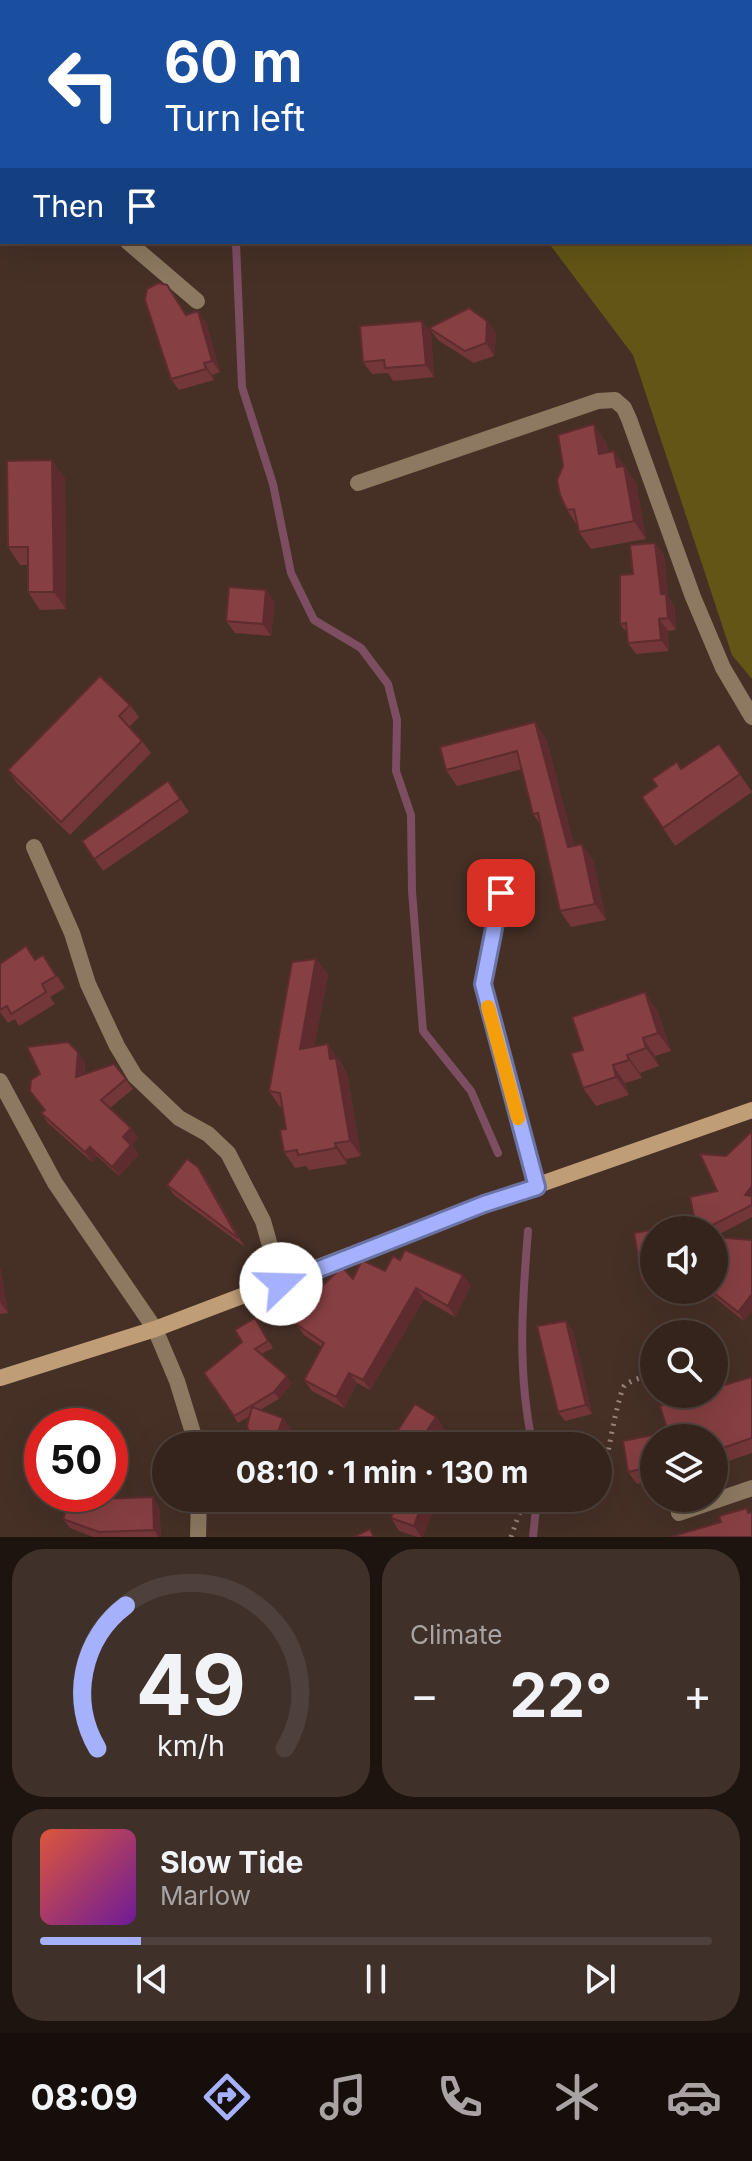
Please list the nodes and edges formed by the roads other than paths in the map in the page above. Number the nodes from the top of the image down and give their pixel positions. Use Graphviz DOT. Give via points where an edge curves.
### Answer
graph roads {
  1 [pos="130,244"];
  2 [pos="197,301"];
  3 [pos="358,483"];
  4 [pos="752,717"];
  5 [pos="34,847"];
  6 [pos="501,893"];
  7 [pos="0,1081"];
  8 [pos="752,1110"];
  9 [pos="537,1187"];
  10 [pos="281,1284"];
  11 [pos="155,1329"];
  12 [pos="0,1378"];
  13 [pos="193,1432"];
  14 [pos="752,1488"];
  15 [pos="199,1512"];
  16 [pos="679,1513"];
  17 [pos="198,1537"];
  1 -- 2 [label="street"];
  3 -- 4 [label="street" via="598,401 615,400 629,419 723,668"];
  5 -- 10 [label="street" via="117,1046 135,1076 179,1118 228,1153 263,1221"];
  6 -- 9 [label="street" via="483,984"];
  7 -- 11 [label="street" via="75,1215"];
  8 -- 9 [label="main road"];
  9 -- 10 [label="main road"];
  10 -- 11 [label="main road"];
  11 -- 12 [label="main road"];
  11 -- 13 [label="street"];
  14 -- 16 [label="street"];
  15 -- 17 [label="street"];
}
